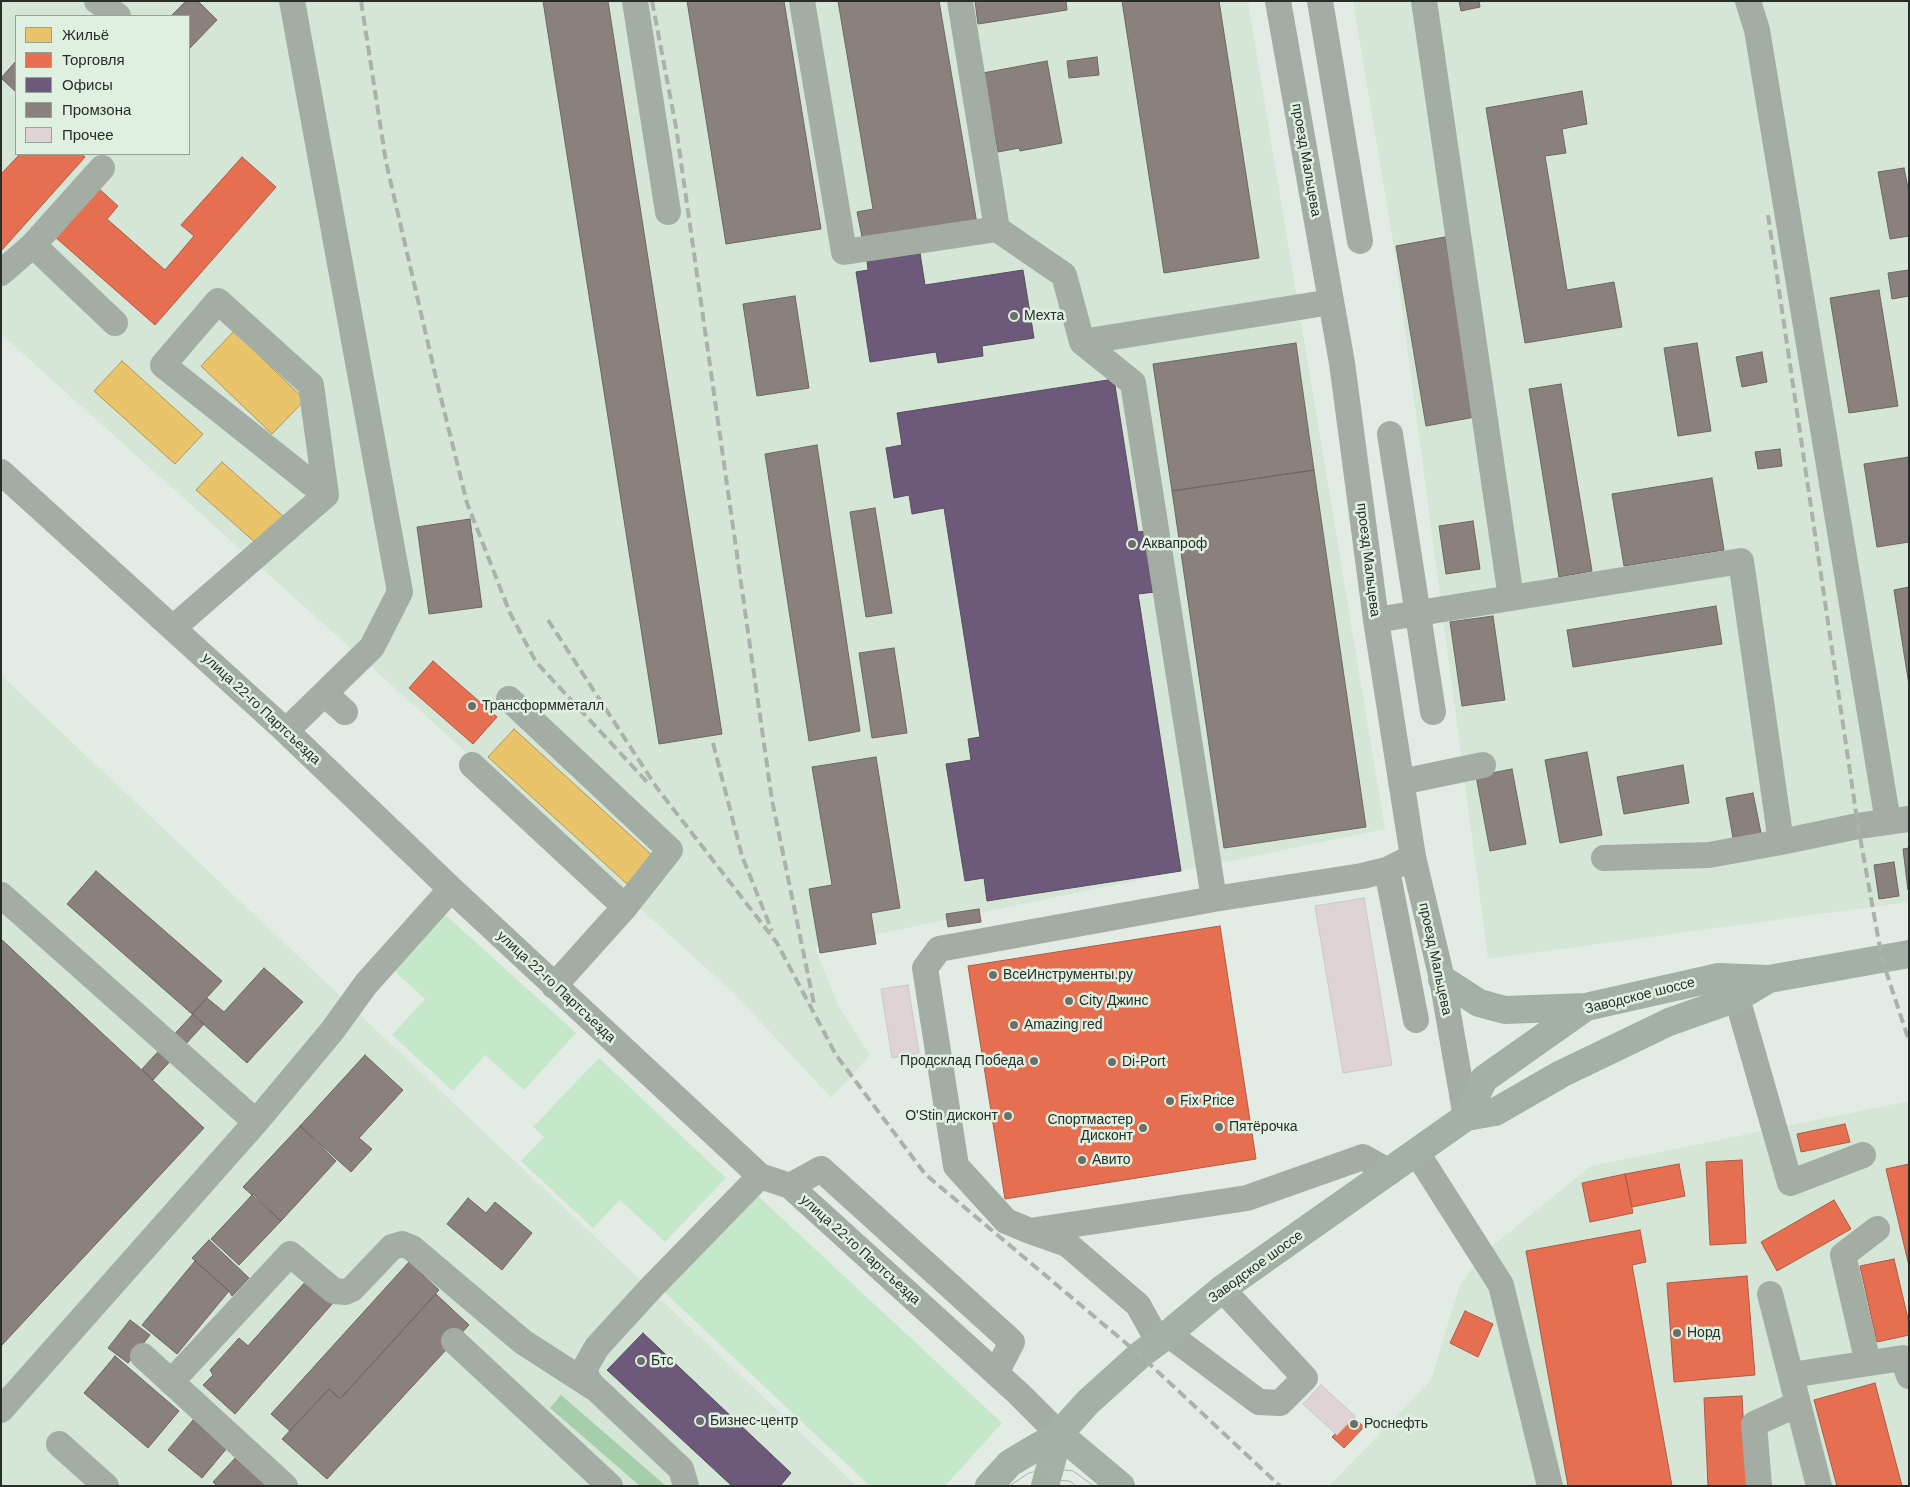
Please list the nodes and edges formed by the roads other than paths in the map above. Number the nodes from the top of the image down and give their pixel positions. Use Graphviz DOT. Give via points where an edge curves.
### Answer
graph roads {
  1 [pos="97,1"];
  2 [pos="292,1"];
  3 [pos="635,1"];
  4 [pos="802,1"];
  5 [pos="960,1"];
  6 [pos="1278,1"];
  7 [pos="1320,1"];
  8 [pos="1424,1"];
  9 [pos="1748,1"];
  10 [pos="117,15"];
  11 [pos="102,168"];
  12 [pos="668,212"];
  13 [pos="997,229"];
  14 [pos="1360,241"];
  15 [pos="33,245"];
  16 [pos="1,272"];
  17 [pos="1331,302"];
  18 [pos="116,323"];
  19 [pos="1082,342"];
  20 [pos="1390,434"];
  21 [pos="1,472"];
  22 [pos="326,495"];
  23 [pos="1511,598"];
  24 [pos="1416,613"];
  25 [pos="1376,620"];
  26 [pos="173,628"];
  27 [pos="325,694"];
  28 [pos="509,699"];
  29 [pos="345,712"];
  30 [pos="1433,712"];
  31 [pos="286,731"];
  32 [pos="1483,765"];
  33 [pos="472,766"];
  34 [pos="1401,782"];
  35 [pos="1899,820"];
  36 [pos="1781,842"];
  37 [pos="1413,857"];
  38 [pos="1604,858"];
  39 [pos="1387,870"];
  40 [pos="451,889"];
  41 [pos="1,895"];
  42 [pos="1214,899"];
  43 [pos="625,907"];
  44 [pos="1909,954"];
  45 [pos="1769,979"];
  46 [pos="1442,980"];
  47 [pos="554,986"];
  48 [pos="1737,998"];
  49 [pos="1586,1007"];
  50 [pos="1416,1020"];
  51 [pos="1466,1117"];
  52 [pos="256,1122"];
  53 [pos="1417,1153"];
  54 [pos="1863,1155"];
  55 [pos="1390,1172"];
  56 [pos="760,1176"];
  57 [pos="1878,1229"];
  58 [pos="1030,1231"];
  59 [pos="1222,1289"];
  60 [pos="1770,1294"];
  61 [pos="1163,1338"];
  62 [pos="454,1341"];
  63 [pos="143,1356"];
  64 [pos="1868,1363"];
  65 [pos="1791,1375"];
  66 [pos="1909,1376"];
  67 [pos="171,1382"];
  68 [pos="596,1389"];
  69 [pos="1798,1404"];
  70 [pos="1,1410"];
  71 [pos="1059,1434"];
  72 [pos="59,1444"];
  73 [pos="106,1486"];
  74 [pos="285,1486"];
  75 [pos="610,1486"];
  76 [pos="686,1486"];
  77 [pos="988,1486"];
  78 [pos="1045,1486"];
  79 [pos="1121,1486"];
  80 [pos="1550,1486"];
  81 [pos="1759,1486"];
  82 [pos="1819,1486"];
  1 -- 10 [label="street"];
  2 -- 27 [label="street" via="400,592 372,647"];
  3 -- 12 [label="street"];
  4 -- 13 [label="street" via="844,252"];
  5 -- 13 [label="street"];
  6 -- 17 [label="street, проезд Мальцева"];
  7 -- 14 [label="street"];
  8 -- 23 [label="street"];
  9 -- 35 [label="street" via="1757,30"];
  11 -- 15 [label="street"];
  13 -- 19 [label="street" via="1064,275"];
  15 -- 16 [label="street"];
  15 -- 18 [label="street"];
  17 -- 19 [label="street"];
  17 -- 25 [label="street, проезд Мальцева"];
  19 -- 42 [label="street" via="1133,383"];
  20 -- 24 [label="street"];
  21 -- 26 [label="street, улица 22-го Партсъезда"];
  22 -- 22 [label="street" via="163,365 218,301 311,385"];
  22 -- 26 [label="street"];
  23 -- 24 [label="street"];
  23 -- 36 [label="street" via="1741,561"];
  24 -- 25 [label="street"];
  24 -- 30 [label="street"];
  25 -- 34 [label="street, проезд Мальцева"];
  26 -- 31 [label="street, улица 22-го Партсъезда"];
  27 -- 29 [label="street"];
  27 -- 31 [label="street"];
  28 -- 43 [label="street" via="670,850"];
  31 -- 40 [label="street, улица 22-го Партсъезда"];
  32 -- 34 [label="street"];
  33 -- 43 [label="street"];
  34 -- 37 [label="street, проезд Мальцева"];
  35 -- 36 [label="street"];
  36 -- 38 [label="street" via="1709,854"];
  37 -- 39 [label="street"];
  37 -- 46 [label="street, проезд Мальцева"];
  39 -- 42 [label="street"];
  39 -- 50 [label="street"];
  40 -- 47 [label="street, улица 22-го Партсъезда"];
  40 -- 52 [label="street" via="366,984 332,1031"];
  41 -- 52 [label="street"];
  42 -- 58 [label="street" via="939,949 925,968 956,1166 1006,1221"];
  43 -- 47 [label="street"];
  44 -- 45 [label="main road, Заводское шоссе"];
  45 -- 48 [label="main road, Заводское шоссе"];
  45 -- 49 [label="main road, Заводское шоссе" via="1719,977"];
  46 -- 49 [label="main road" via="1479,1004 1505,1010"];
  46 -- 51 [label="street, проезд Мальцева"];
  47 -- 56 [label="street, улица 22-го Партсъезда"];
  48 -- 51 [label="main road, Заводское шоссе" via="1669,1022 1561,1074 1495,1112"];
  48 -- 54 [label="street" via="1790,1183"];
  49 -- 51 [label="main road, Заводское шоссе" via="1484,1079"];
  51 -- 53 [label="main road, Заводское шоссе"];
  52 -- 70 [label="street"];
  53 -- 55 [label="main road, Заводское шоссе"];
  53 -- 80 [label="street" via="1501,1285"];
  55 -- 58 [label="street" via="1363,1158 1247,1198"];
  55 -- 59 [label="main road, Заводское шоссе"];
  56 -- 68 [label="street" via="597,1347 586,1368 587,1378"];
  56 -- 71 [label="street, улица 22-го Партсъезда" via="790,1186"];
  57 -- 64 [label="street" via="1843,1255"];
  58 -- 61 [label="street" via="1067,1244 1138,1305"];
  59 -- 61 [label="main road, Заводское шоссе"];
  59 -- 61 [label="street" via="1305,1378 1280,1403 1260,1402"];
  60 -- 65 [label="street"];
  61 -- 71 [label="main road, Заводское шоссе" via="1088,1402"];
  62 -- 75 [label="street"];
  63 -- 67 [label="street"];
  64 -- 65 [label="street"];
  64 -- 66 [label="street" via="1903,1358"];
  65 -- 69 [label="street"];
  67 -- 68 [label="street" via="290,1254 334,1291 345,1292 352,1289 392,1247 402,1244 412,1248 523,1342"];
  67 -- 74 [label="street"];
  68 -- 76 [label="street" via="681,1469"];
  69 -- 81 [label="street" via="1754,1424"];
  69 -- 82 [label="street"];
  71 -- 77 [label="main road, Заводское шоссе" via="1010,1463"];
  71 -- 78 [label="main road, Заводское шоссе"];
  71 -- 79 [label="main road, улица 22-го Партсъезда"];
  72 -- 73 [label="street"];
}
